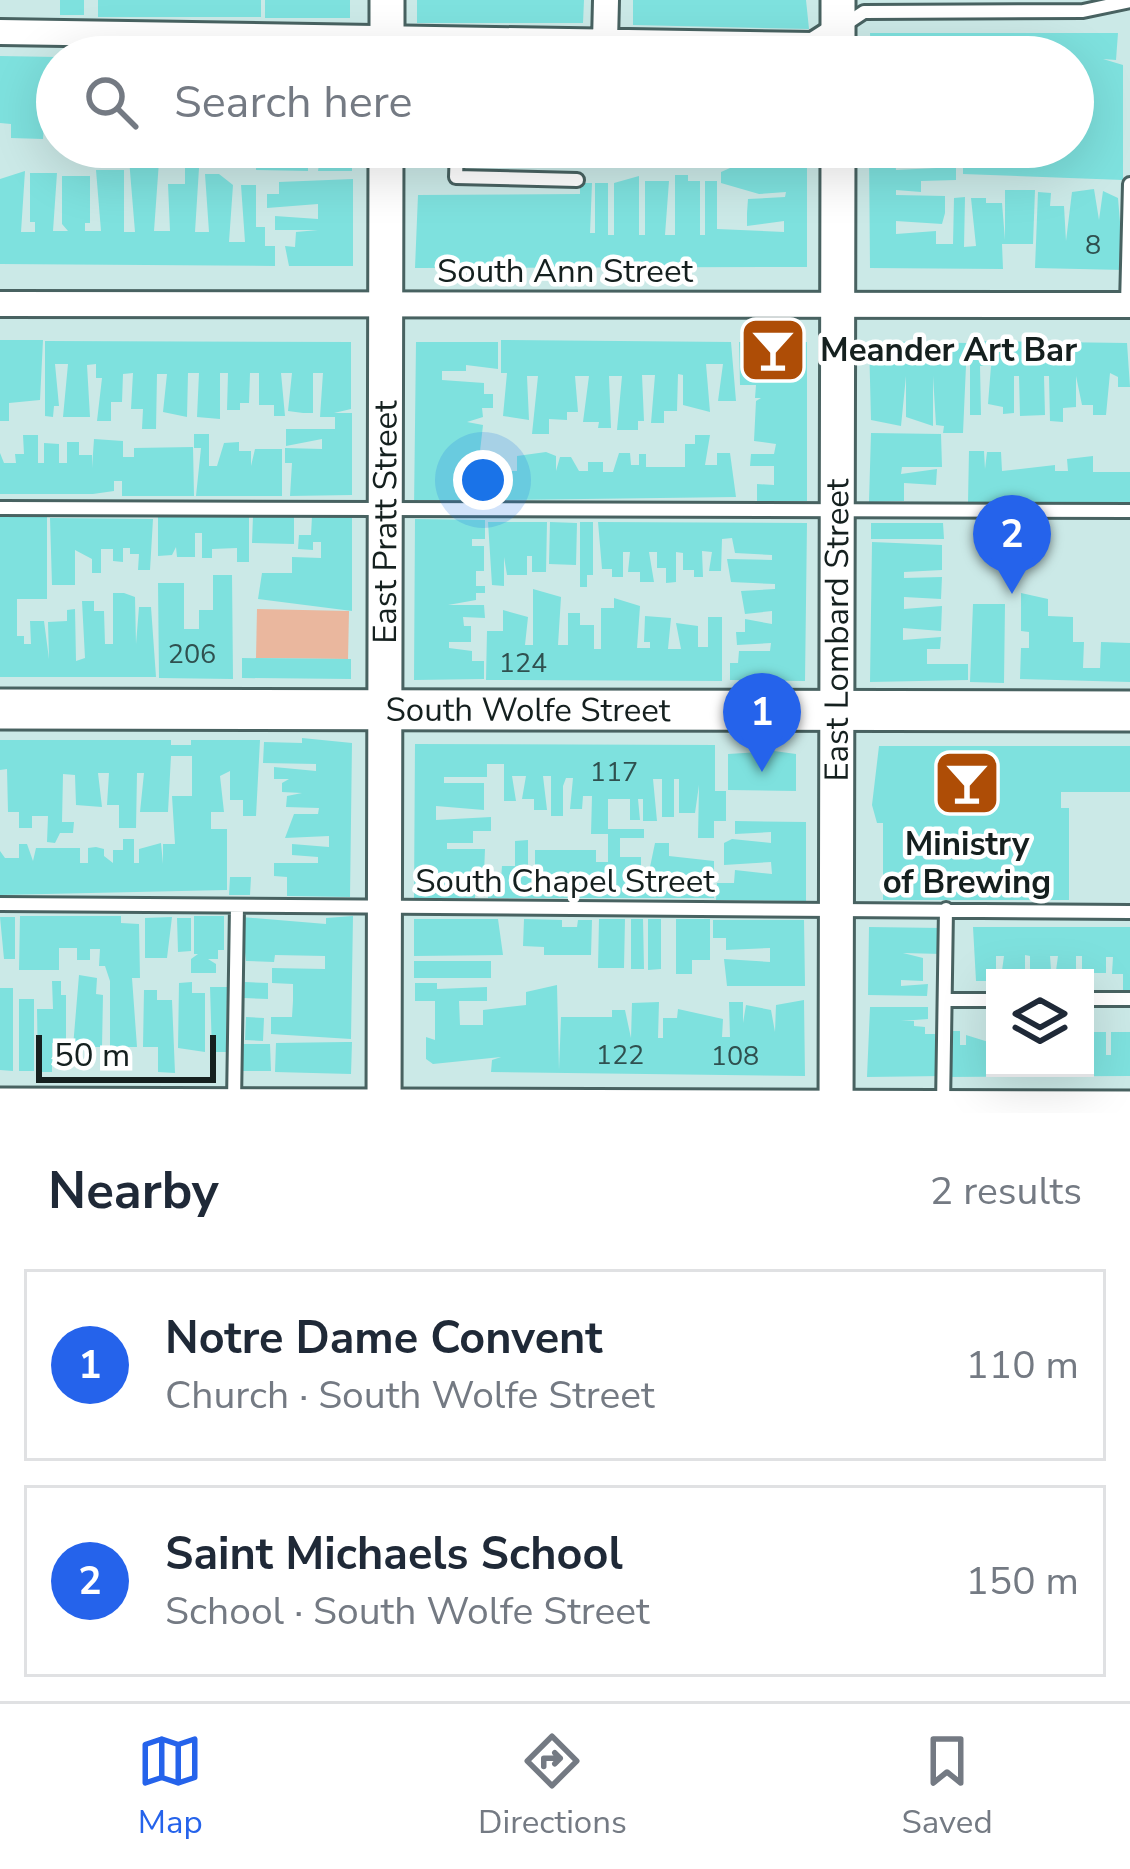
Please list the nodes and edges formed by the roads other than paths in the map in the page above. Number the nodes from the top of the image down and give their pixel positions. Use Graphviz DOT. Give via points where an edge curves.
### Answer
graph roads {
  1 [pos="387,0"];
  2 [pos="605,0"];
  3 [pos="1127,1"];
  4 [pos="1130,14"];
  5 [pos="838,29"];
  6 [pos="0,32"];
  7 [pos="97,36"];
  8 [pos="387,36"];
  9 [pos="605,36"];
  10 [pos="389,168"];
  11 [pos="456,168"];
  12 [pos="838,168"];
  13 [pos="577,180"];
  14 [pos="1130,184"];
  15 [pos="838,302"];
  16 [pos="0,304"];
  17 [pos="386,305"];
  18 [pos="1129,305"];
  19 [pos="0,508"];
  20 [pos="387,510"];
  21 [pos="837,510"];
  22 [pos="1130,511"];
  23 [pos="0,709"];
  24 [pos="386,710"];
  25 [pos="1130,711"];
  26 [pos="837,713"];
  27 [pos="0,904"];
  28 [pos="237,906"];
  29 [pos="385,907"];
  30 [pos="836,909"];
  31 [pos="946,909"];
  32 [pos="1130,912"];
  33 [pos="1094,999"];
  34 [pos="1130,999"];
  35 [pos="946,1000"];
  36 [pos="986,1000"];
  37 [pos="0,1108"];
  38 [pos="234,1111"];
  39 [pos="384,1111"];
  40 [pos="1130,1111"];
  41 [pos="691,1112"];
  42 [pos="836,1112"];
  43 [pos="954,1112"];
  1 -- 8 [label="main road"];
  2 -- 9 [label="street"];
  3 -- 4 [label="lane"];
  3 -- 5 [label="lane" via="1082,11 864,12"];
  6 -- 7 [label="street"];
  10 -- 17 [label="main road, East Pratt Street"];
  11 -- 13 [label="lane" via="456,177"];
  12 -- 15 [label="main road, East Lombard Street"];
  14 -- 18 [label="lane"];
  15 -- 17 [label="street, South Ann Street"];
  15 -- 18 [label="street, South Ann Street"];
  15 -- 21 [label="main road, East Lombard Street"];
  16 -- 17 [label="street, South Ann Street"];
  17 -- 20 [label="main road, East Pratt Street"];
  19 -- 20 [label="lane"];
  20 -- 21 [label="lane"];
  20 -- 24 [label="main road, East Pratt Street"];
  21 -- 22 [label="lane"];
  21 -- 26 [label="main road, East Lombard Street"];
  23 -- 24 [label="main road, South Wolfe Street"];
  24 -- 26 [label="main road, South Wolfe Street"];
  24 -- 29 [label="main road, East Pratt Street"];
  25 -- 26 [label="main road, South Wolfe Street"];
  26 -- 30 [label="main road, East Lombard Street"];
  27 -- 28 [label="lane, South Chapel Street"];
  28 -- 29 [label="lane, South Chapel Street"];
  28 -- 38 [label="lane"];
  29 -- 30 [label="lane, South Chapel Street"];
  29 -- 39 [label="main road, East Pratt Street"];
  30 -- 31 [label="lane, South Chapel Street"];
  30 -- 42 [label="main road, East Lombard Street"];
  31 -- 32 [label="lane, South Chapel Street"];
  31 -- 35 [label="lane"];
  33 -- 34 [label="lane"];
  35 -- 36 [label="lane"];
  35 -- 43 [label="lane"];
  37 -- 38 [label="main road"];
  38 -- 39 [label="main road"];
  39 -- 41 [label="main road"];
  40 -- 43 [label="main road"];
  41 -- 42 [label="main road"];
  42 -- 43 [label="main road"];
}
